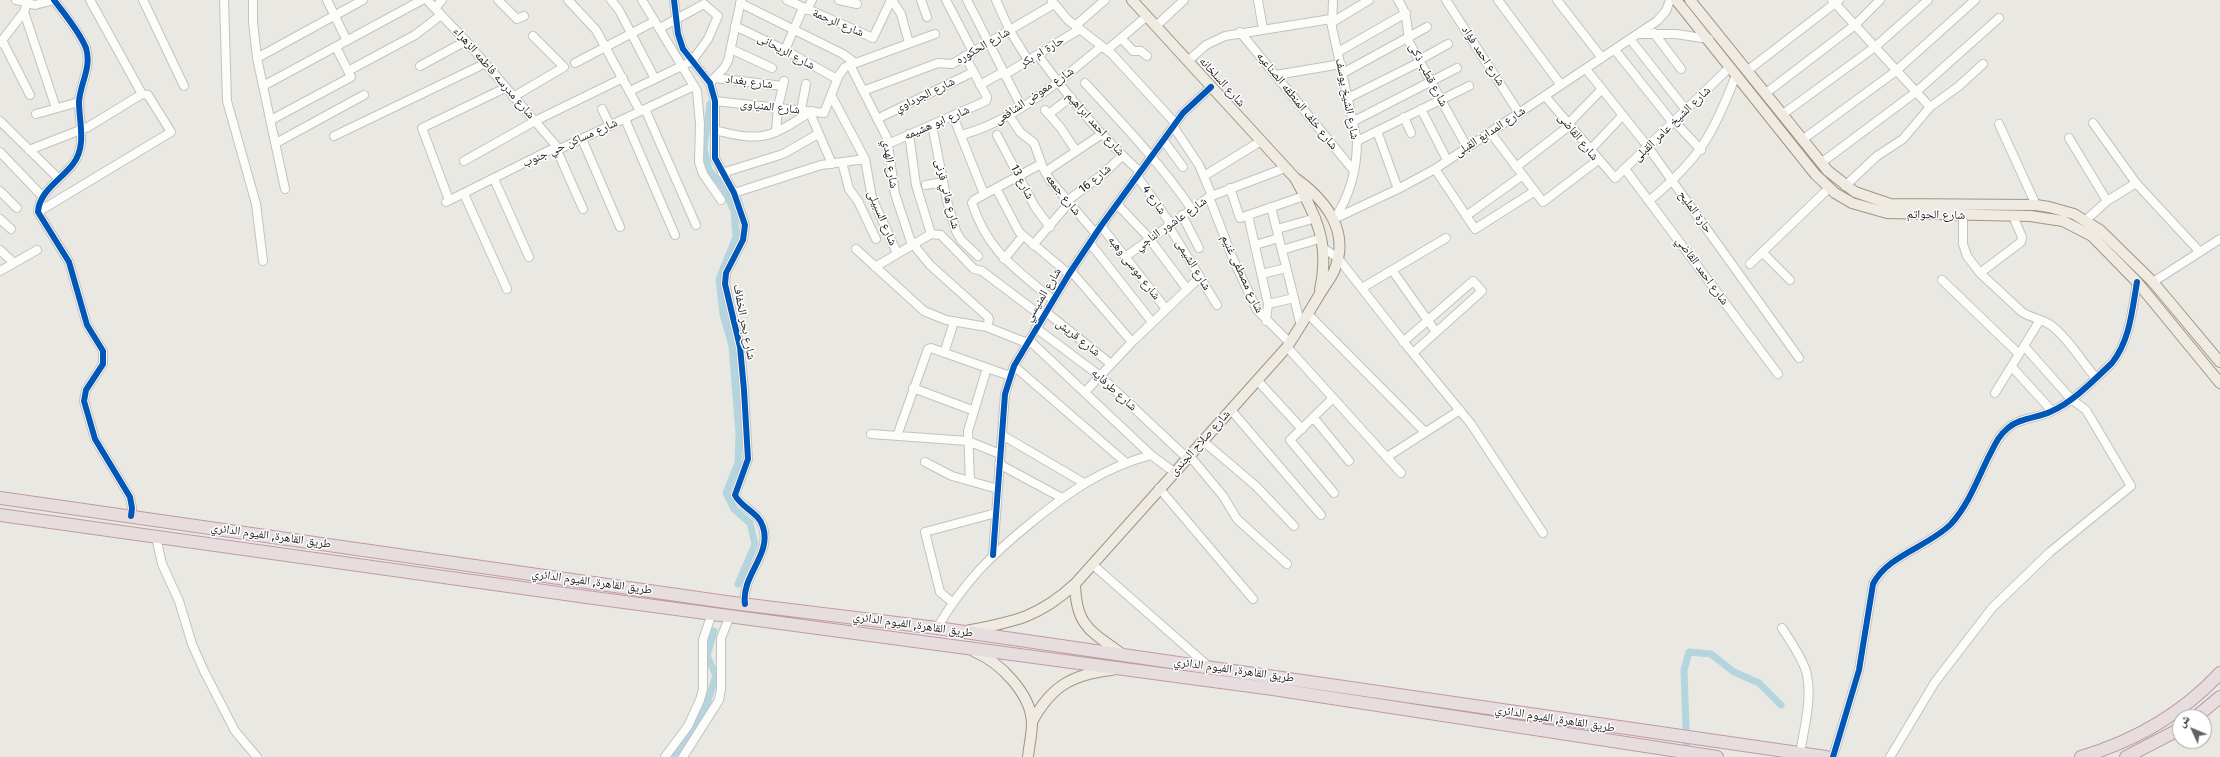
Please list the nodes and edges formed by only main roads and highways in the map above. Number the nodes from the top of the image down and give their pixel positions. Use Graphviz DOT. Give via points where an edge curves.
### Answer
graph roads {
  1 [pos="1132,0"];
  2 [pos="1676,0"];
  3 [pos="1690,0"];
  4 [pos="1780,111"];
  5 [pos="1768,115"];
  6 [pos="1295,178"];
  7 [pos="1309,194"];
  8 [pos="1318,297"];
  9 [pos="2207,347"];
  10 [pos="2197,356"];
  11 [pos="2220,362"];
  12 [pos="2220,383"];
  13 [pos="0,498"];
  14 [pos="53,506"];
  15 [pos="0,515"];
  16 [pos="50,522"];
  17 [pos="1075,584"];
  18 [pos="739,603"];
  19 [pos="765,606"];
  20 [pos="730,616"];
  21 [pos="762,620"];
  22 [pos="962,631"];
  23 [pos="963,647"];
  24 [pos="1122,654"];
  25 [pos="1126,669"];
  26 [pos="2220,673"];
  27 [pos="1276,676"];
  28 [pos="1316,682"];
  29 [pos="1273,689"];
  30 [pos="1314,695"];
  31 [pos="2220,696"];
  32 [pos="2205,709"];
  33 [pos="1032,722"];
  34 [pos="2172,733"];
  35 [pos="1028,757"];
  36 [pos="1718,757"];
  37 [pos="1826,757"];
  38 [pos="2080,757"];
  39 [pos="2126,757"];
  1 -- 6 [label="main road, شارع السلخانه"];
  2 -- 5 [label="main road, شارع الحواتم"];
  3 -- 4 [label="main road, شارع الحواتم"];
  4 -- 5 [label="main road"];
  4 -- 9 [label="main road, شارع الحواتم" via="1821,163 1845,186 1866,198 1890,204 2036,205 2062,210 2086,220 2100,230 2153,282"];
  5 -- 10 [label="main road, شارع الحواتم" via="1815,174 1829,188 1852,203 1886,214 2052,218 2083,230 2092,236 2136,282"];
  6 -- 7 [label="main road, شارع صلاح الجندى"];
  7 -- 8 [label="main road, شارع صلاح الجندى" via="1322,243 1323,270"];
  7 -- 8 [label="main road, شارع صلاح الجندى" via="1334,219 1339,235 1338,258 1334,271"];
  8 -- 17 [label="main road, شارع صلاح الجندى" via="1288,345"];
  9 -- 10 [label="main road"];
  9 -- 11 [label="main road, شارع الحواتم"];
  10 -- 12 [label="main road, شارع الحواتم"];
  13 -- 14 [label="highway, طريق القاهرة, الفيوم الدائري"];
  14 -- 16 [label="highway"];
  14 -- 18 [label="highway, طريق القاهرة, الفيوم الدائري"];
  15 -- 16 [label="highway, طريق القاهرة, الفيوم الدائري"];
  16 -- 20 [label="highway, طريق القاهرة, الفيوم الدائري"];
  17 -- 22 [label="main road, شارع صلاح الجندى" via="1059,599 1029,616 1013,622"];
  17 -- 24 [label="main road" via="1077,610 1081,619 1095,634"];
  18 -- 19 [label="highway, طريق القاهرة, الفيوم الدائري"];
  18 -- 20 [label="highway"];
  19 -- 21 [label="highway" via="761,613"];
  19 -- 22 [label="highway, طريق القاهرة, الفيوم الدائري"];
  20 -- 21 [label="highway, طريق القاهرة, الفيوم الدائري"];
  21 -- 23 [label="highway, طريق القاهرة, الفيوم الدائري"];
  22 -- 24 [label="highway, طريق القاهرة, الفيوم الدائري"];
  23 -- 25 [label="highway, طريق القاهرة, الفيوم الدائري"];
  23 -- 33 [label="main road" via="986,656 1008,676 1026,702"];
  24 -- 27 [label="highway, طريق القاهرة, الفيوم الدائري"];
  25 -- 29 [label="highway, طريق القاهرة, الفيوم الدائري"];
  25 -- 33 [label="main road" via="1095,672 1063,684 1044,701"];
  26 -- 38 [label="highway" via="2190,702 2158,724"];
  27 -- 28 [label="highway, طريق القاهرة, الفيوم الدائري"];
  27 -- 29 [label="highway"];
  28 -- 30 [label="highway" via="1313,688"];
  28 -- 37 [label="highway, طريق القاهرة, الفيوم الدائري"];
  29 -- 30 [label="highway, طريق القاهرة, الفيوم الدائري"];
  30 -- 36 [label="highway, طريق القاهرة, الفيوم الدائري"];
  31 -- 32 [label="highway"];
  33 -- 35 [label="main road"];
  34 -- 39 [label="highway"];
}
